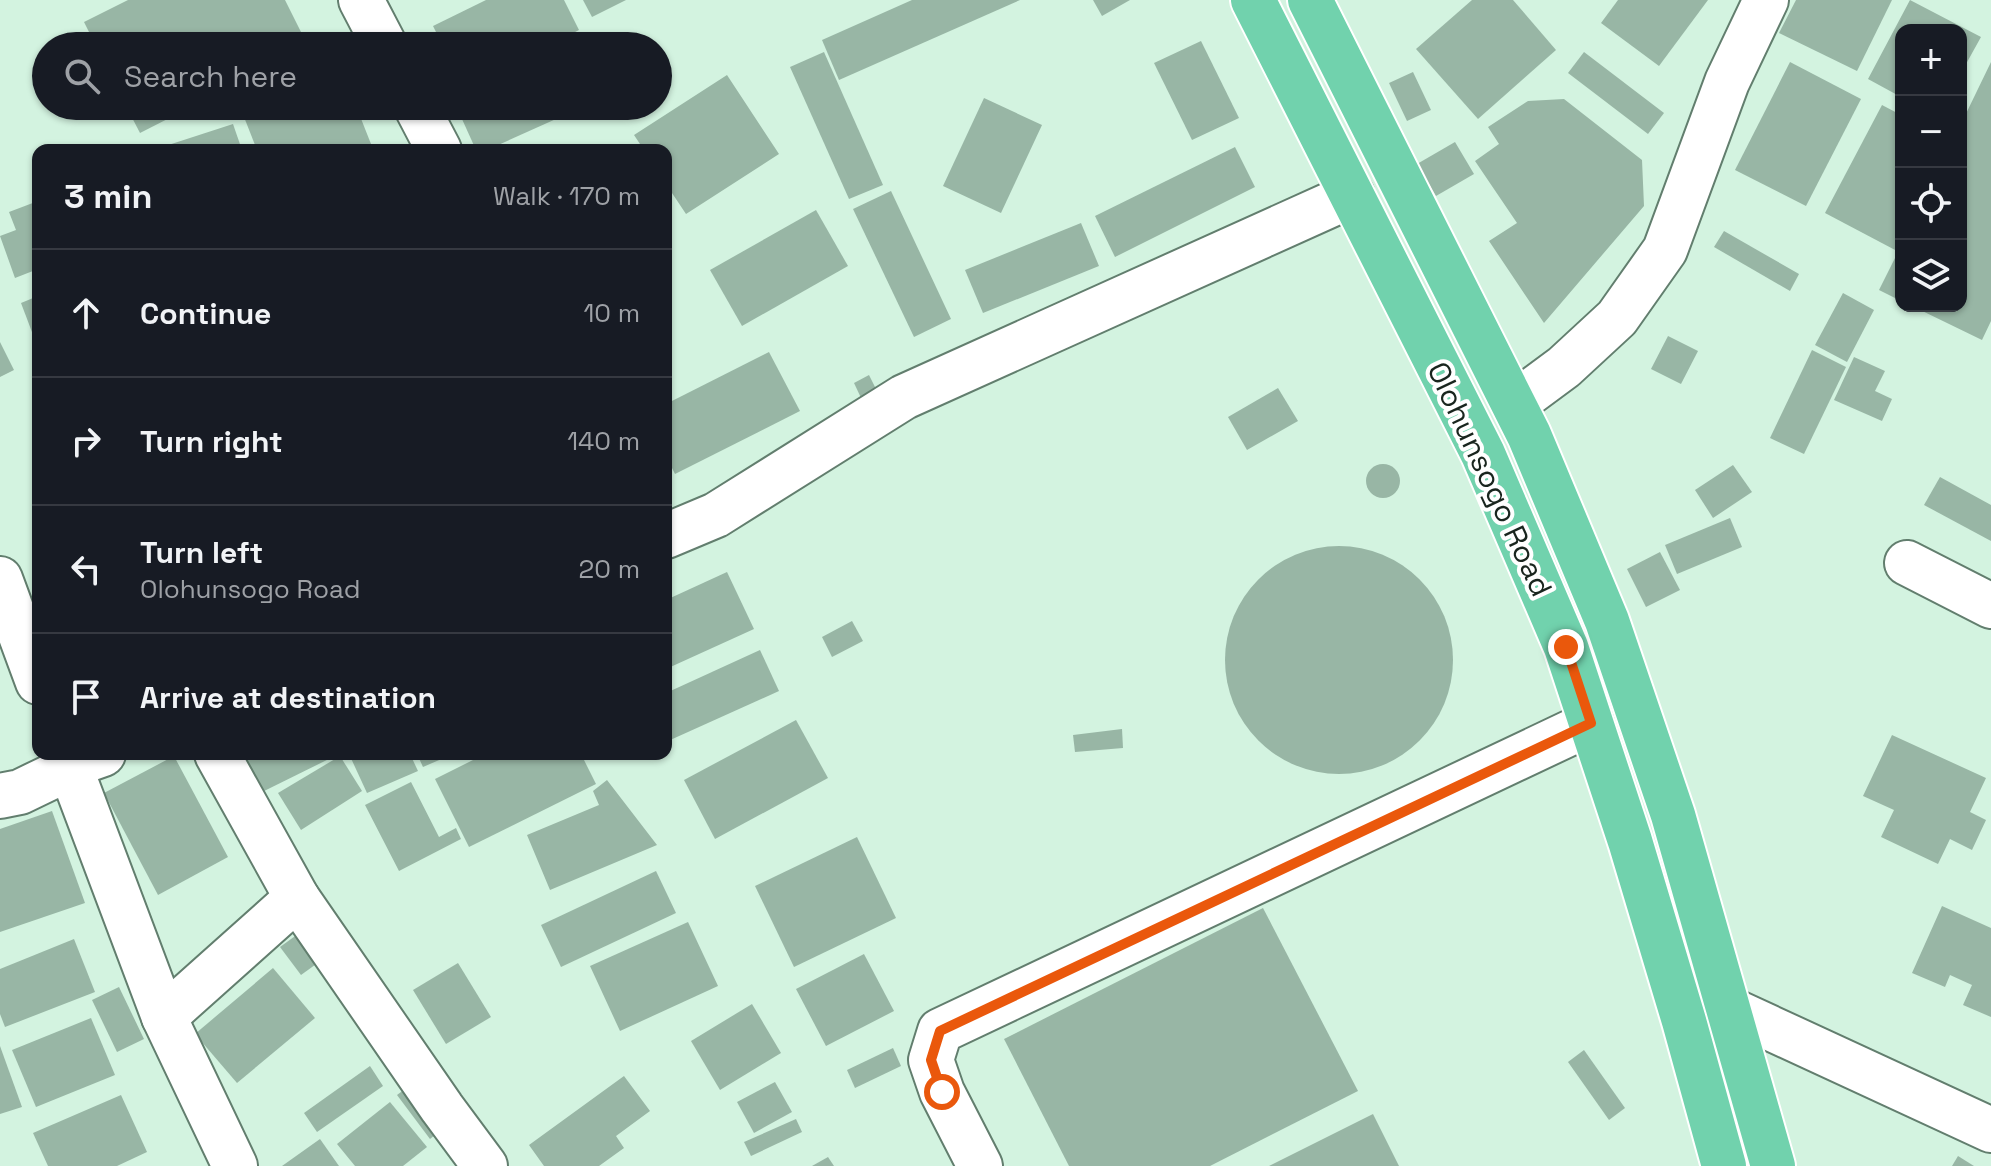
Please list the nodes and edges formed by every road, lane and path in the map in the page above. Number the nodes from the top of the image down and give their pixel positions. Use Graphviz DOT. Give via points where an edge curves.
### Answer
graph roads {
  1 [pos="361,0"];
  2 [pos="1253,0"];
  3 [pos="1310,0"];
  4 [pos="1766,0"];
  5 [pos="378,32"];
  6 [pos="423,120"];
  7 [pos="436,144"];
  8 [pos="1352,195"];
  9 [pos="1514,404"];
  10 [pos="672,533"];
  11 [pos="1907,563"];
  12 [pos="0,579"];
  13 [pos="1991,606"];
  14 [pos="32,666"];
  15 [pos="1591,723"];
  16 [pos="76,760"];
  17 [pos="80,760"];
  18 [pos="220,760"];
  19 [pos="0,796"];
  20 [pos="297,898"];
  21 [pos="1729,1009"];
  22 [pos="164,1017"];
  23 [pos="1991,1130"];
  24 [pos="1719,1164"];
  25 [pos="235,1166"];
  26 [pos="485,1166"];
  27 [pos="980,1166"];
  28 [pos="1773,1166"];
  1 -- 5 [label="street"];
  2 -- 8 [label="main road, Olohunsogo Road"];
  3 -- 9 [label="main road, Olohunsogo Road"];
  4 -- 9 [label="street" via="1727,82 1665,250 1617,318"];
  6 -- 7 [label="street"];
  8 -- 10 [label="street" via="904,397 716,515"];
  8 -- 15 [label="main road, Olohunsogo Road" via="1483,454 1566,647"];
  9 -- 21 [label="main road, Olohunsogo Road" via="1607,621 1673,815"];
  11 -- 13 [label="street"];
  12 -- 14 [label="street"];
  15 -- 24 [label="main road, Olohunsogo Road" via="1680,1006"];
  15 -- 27 [label="street" via="940,1031 931,1060"];
  16 -- 19 [label="street" via="20,792"];
  17 -- 22 [label="street"];
  18 -- 20 [label="street"];
  20 -- 22 [label="street"];
  20 -- 26 [label="street"];
  21 -- 23 [label="street"];
  21 -- 28 [label="main road, Olohunsogo Road"];
  22 -- 25 [label="street"];
}
